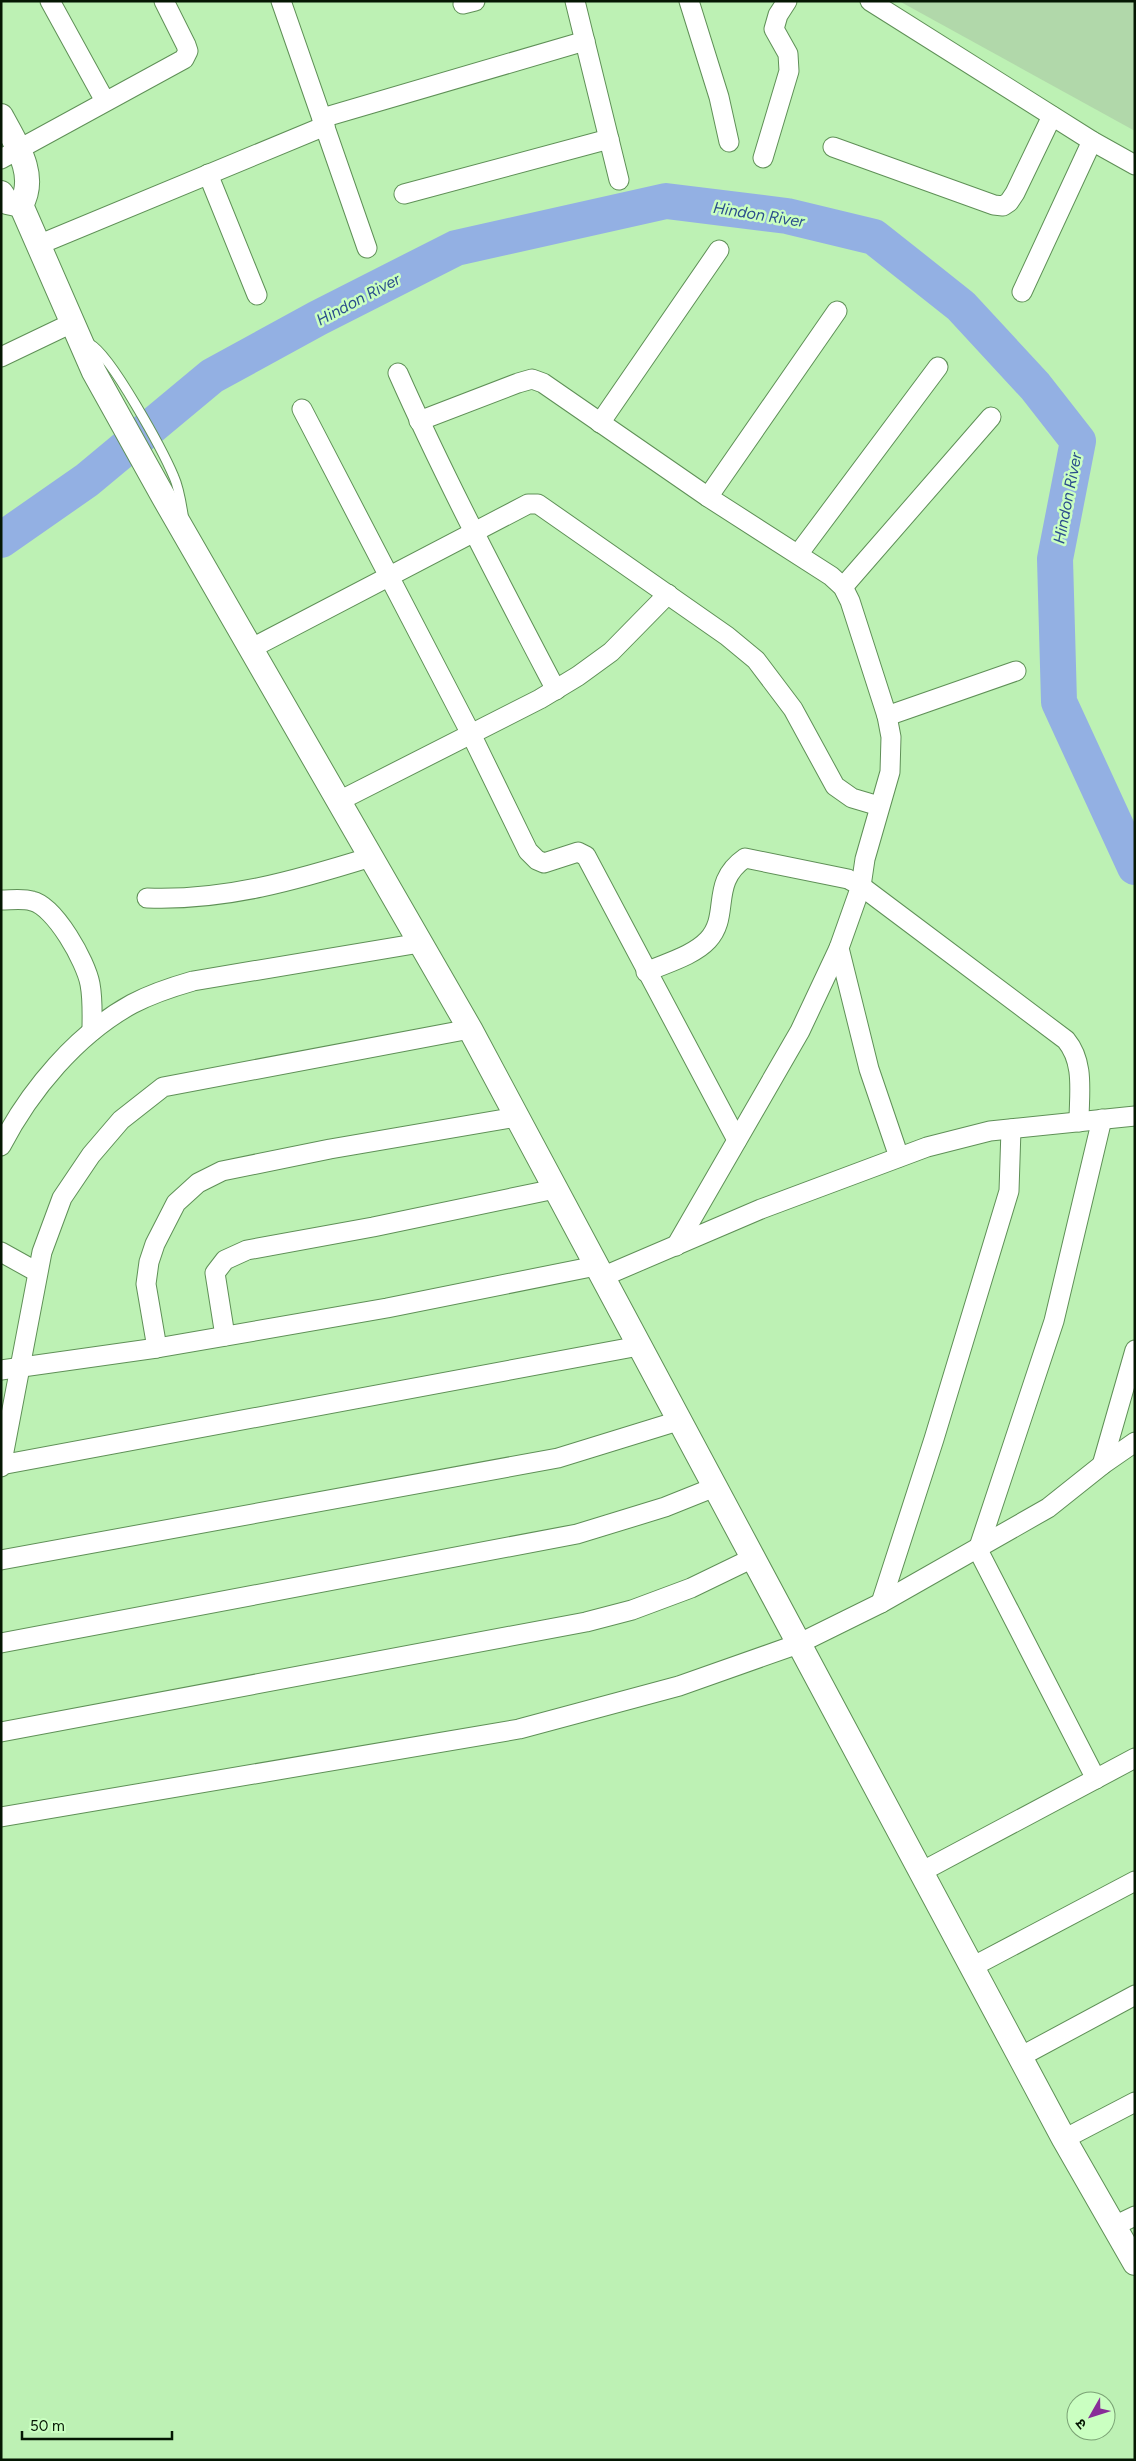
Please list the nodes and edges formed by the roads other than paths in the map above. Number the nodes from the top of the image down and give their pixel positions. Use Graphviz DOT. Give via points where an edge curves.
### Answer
graph roads {
  1 [pos="50,1"];
  2 [pos="164,1"];
  3 [pos="281,1"];
  4 [pos="576,1"];
  5 [pos="689,1"];
  6 [pos="787,1"];
  7 [pos="870,1"];
  8 [pos="585,41"];
  9 [pos="105,101"];
  10 [pos="1,116"];
  11 [pos="1052,116"];
  12 [pos="324,122"];
  13 [pos="609,139"];
  14 [pos="1092,141"];
  15 [pos="729,142"];
  16 [pos="834,147"];
  17 [pos="10,154"];
  18 [pos="764,158"];
  19 [pos="1135,166"];
  20 [pos="208,174"];
  21 [pos="619,180"];
  22 [pos="404,194"];
  23 [pos="11,199"];
  24 [pos="38,245"];
  25 [pos="367,248"];
  26 [pos="719,250"];
  27 [pos="1022,292"];
  28 [pos="257,295"];
  29 [pos="837,311"];
  30 [pos="75,330"];
  31 [pos="9,353"];
  32 [pos="938,368"];
  33 [pos="398,373"];
  34 [pos="302,409"];
  35 [pos="991,417"];
  36 [pos="419,421"];
  37 [pos="600,423"];
  38 [pos="168,487"];
  39 [pos="708,497"];
  40 [pos="473,532"];
  41 [pos="798,553"];
  42 [pos="390,576"];
  43 [pos="843,587"];
  44 [pos="668,594"];
  45 [pos="252,648"];
  46 [pos="1016,671"];
  47 [pos="556,690"];
  48 [pos="888,716"];
  49 [pos="471,734"];
  50 [pos="339,801"];
  51 [pos="879,806"];
  52 [pos="371,857"];
  53 [pos="861,886"];
  54 [pos="147,898"];
  55 [pos="1,900"];
  56 [pos="420,943"];
  57 [pos="839,948"];
  58 [pos="646,972"];
  59 [pos="470,1029"];
  60 [pos="92,1031"];
  61 [pos="1135,1116"];
  62 [pos="517,1117"];
  63 [pos="1102,1119"];
  64 [pos="1079,1122"];
  65 [pos="1012,1129"];
  66 [pos="737,1140"];
  67 [pos="1,1146"];
  68 [pos="899,1157"];
  69 [pos="555,1189"];
  70 [pos="676,1246"];
  71 [pos="1,1252"];
  72 [pos="599,1271"];
  73 [pos="37,1272"];
  74 [pos="226,1336"];
  75 [pos="639,1346"];
  76 [pos="157,1348"];
  77 [pos="1135,1350"];
  78 [pos="10,1369"];
  79 [pos="678,1421"];
  80 [pos="1135,1442"];
  81 [pos="1102,1465"];
  82 [pos="1,1466"];
  83 [pos="715,1487"];
  84 [pos="978,1550"];
  85 [pos="753,1558"];
  86 [pos="1,1560"];
  87 [pos="881,1603"];
  88 [pos="1,1643"];
  89 [pos="798,1644"];
  90 [pos="1,1732"];
  91 [pos="1135,1758"];
  92 [pos="1096,1779"];
  93 [pos="1,1817"];
  94 [pos="921,1872"];
  95 [pos="1135,1881"];
  96 [pos="972,1966"];
  97 [pos="1135,1995"];
  98 [pos="1020,2057"];
  99 [pos="1135,2102"];
  100 [pos="1064,2139"];
  101 [pos="1124,2221"];
  102 [pos="1135,2263"];
  1 -- 9 [label="street"];
  2 -- 9 [label="street" via="186,45 188,51 184,59"];
  3 -- 12 [label="street"];
  4 -- 8 [label="street"];
  5 -- 15 [label="street" via="719,97"];
  6 -- 18 [label="street" via="774,29 788,54 789,71"];
  7 -- 11 [label="street"];
  8 -- 12 [label="street"];
  8 -- 13 [label="street"];
  9 -- 17 [label="street"];
  10 -- 17 [label="street"];
  11 -- 14 [label="street"];
  11 -- 16 [label="street" via="1015,193 1003,206"];
  12 -- 20 [label="street"];
  12 -- 25 [label="street"];
  13 -- 21 [label="street"];
  13 -- 22 [label="street"];
  14 -- 19 [label="street"];
  14 -- 27 [label="street"];
  17 -- 23 [label="street" via="29,178 28,193"];
  20 -- 24 [label="street"];
  20 -- 28 [label="street"];
  23 -- 24 [label="street"];
  24 -- 30 [label="street"];
  26 -- 37 [label="street"];
  29 -- 39 [label="street"];
  30 -- 31 [label="street"];
  30 -- 38 [label="street" via="94,372"];
  30 -- 38 [label="lane" via="94,346 125,387"];
  32 -- 41 [label="street"];
  33 -- 36 [label="street"];
  34 -- 42 [label="street"];
  35 -- 43 [label="street"];
  36 -- 37 [label="street" via="532,379 543,383"];
  36 -- 40 [label="street"];
  37 -- 39 [label="street"];
  38 -- 45 [label="street" via="186,537"];
  39 -- 41 [label="street"];
  40 -- 42 [label="street"];
  40 -- 44 [label="street" via="528,504 538,504"];
  40 -- 47 [label="street"];
  41 -- 43 [label="street"];
  42 -- 45 [label="street"];
  42 -- 49 [label="street"];
  43 -- 48 [label="street"];
  44 -- 47 [label="street" via="611,652"];
  44 -- 51 [label="street" via="756,660 793,709 836,786 852,798"];
  45 -- 50 [label="street"];
  46 -- 48 [label="street"];
  47 -- 49 [label="street"];
  48 -- 51 [label="street" via="890,772"];
  49 -- 50 [label="street"];
  49 -- 58 [label="street" via="528,851 544,863 578,852 586,856"];
  50 -- 52 [label="street"];
  51 -- 53 [label="street"];
  52 -- 54 [label="street" via="251,890 204,897"];
  52 -- 56 [label="street"];
  53 -- 57 [label="street"];
  53 -- 58 [label="street" via="848,879 745,858 733,866 726,877 716,926 709,939 696,949"];
  53 -- 64 [label="street" via="1066,1040 1079,1064"];
  55 -- 60 [label="street" via="32,900 46,908 56,920 90,982"];
  56 -- 59 [label="street"];
  56 -- 60 [label="street" via="193,981 132,1004"];
  57 -- 66 [label="street" via="800,1031"];
  57 -- 68 [label="street" via="870,1069"];
  58 -- 66 [label="street"];
  59 -- 62 [label="street"];
  59 -- 73 [label="street" via="163,1087 121,1120 91,1155 62,1198"];
  60 -- 67 [label="street" via="34,1093"];
  61 -- 63 [label="street"];
  62 -- 69 [label="street"];
  62 -- 76 [label="street" via="222,1171 198,1183 176,1202 149,1262 146,1284"];
  63 -- 64 [label="street"];
  63 -- 84 [label="street" via="1054,1321"];
  64 -- 65 [label="street"];
  65 -- 68 [label="street" via="927,1146"];
  65 -- 87 [label="street" via="1009,1191"];
  66 -- 70 [label="street"];
  68 -- 70 [label="street" via="760,1209"];
  69 -- 72 [label="street"];
  69 -- 74 [label="street" via="247,1250 225,1260 215,1273"];
  70 -- 72 [label="street"];
  71 -- 73 [label="street"];
  72 -- 74 [label="street"];
  72 -- 75 [label="street"];
  73 -- 78 [label="street"];
  74 -- 76 [label="street"];
  75 -- 79 [label="street"];
  75 -- 82 [label="street"];
  76 -- 78 [label="street"];
  77 -- 81 [label="street"];
  78 -- 82 [label="street"];
  79 -- 83 [label="street"];
  79 -- 86 [label="street" via="558,1458"];
  80 -- 81 [label="street"];
  81 -- 84 [label="street" via="1048,1508"];
  83 -- 85 [label="street"];
  83 -- 88 [label="street" via="665,1507 577,1534"];
  84 -- 87 [label="street"];
  84 -- 92 [label="street"];
  85 -- 89 [label="street"];
  85 -- 90 [label="street" via="691,1588 632,1610 586,1622"];
  87 -- 89 [label="street"];
  89 -- 93 [label="street" via="679,1686 519,1729"];
  89 -- 94 [label="street"];
  91 -- 92 [label="street"];
  92 -- 94 [label="street"];
  94 -- 96 [label="street"];
  95 -- 96 [label="street"];
  96 -- 98 [label="street"];
  97 -- 98 [label="street"];
  98 -- 100 [label="street"];
  99 -- 100 [label="street"];
  100 -- 101 [label="street"];
  101 -- 102 [label="street"];
}
